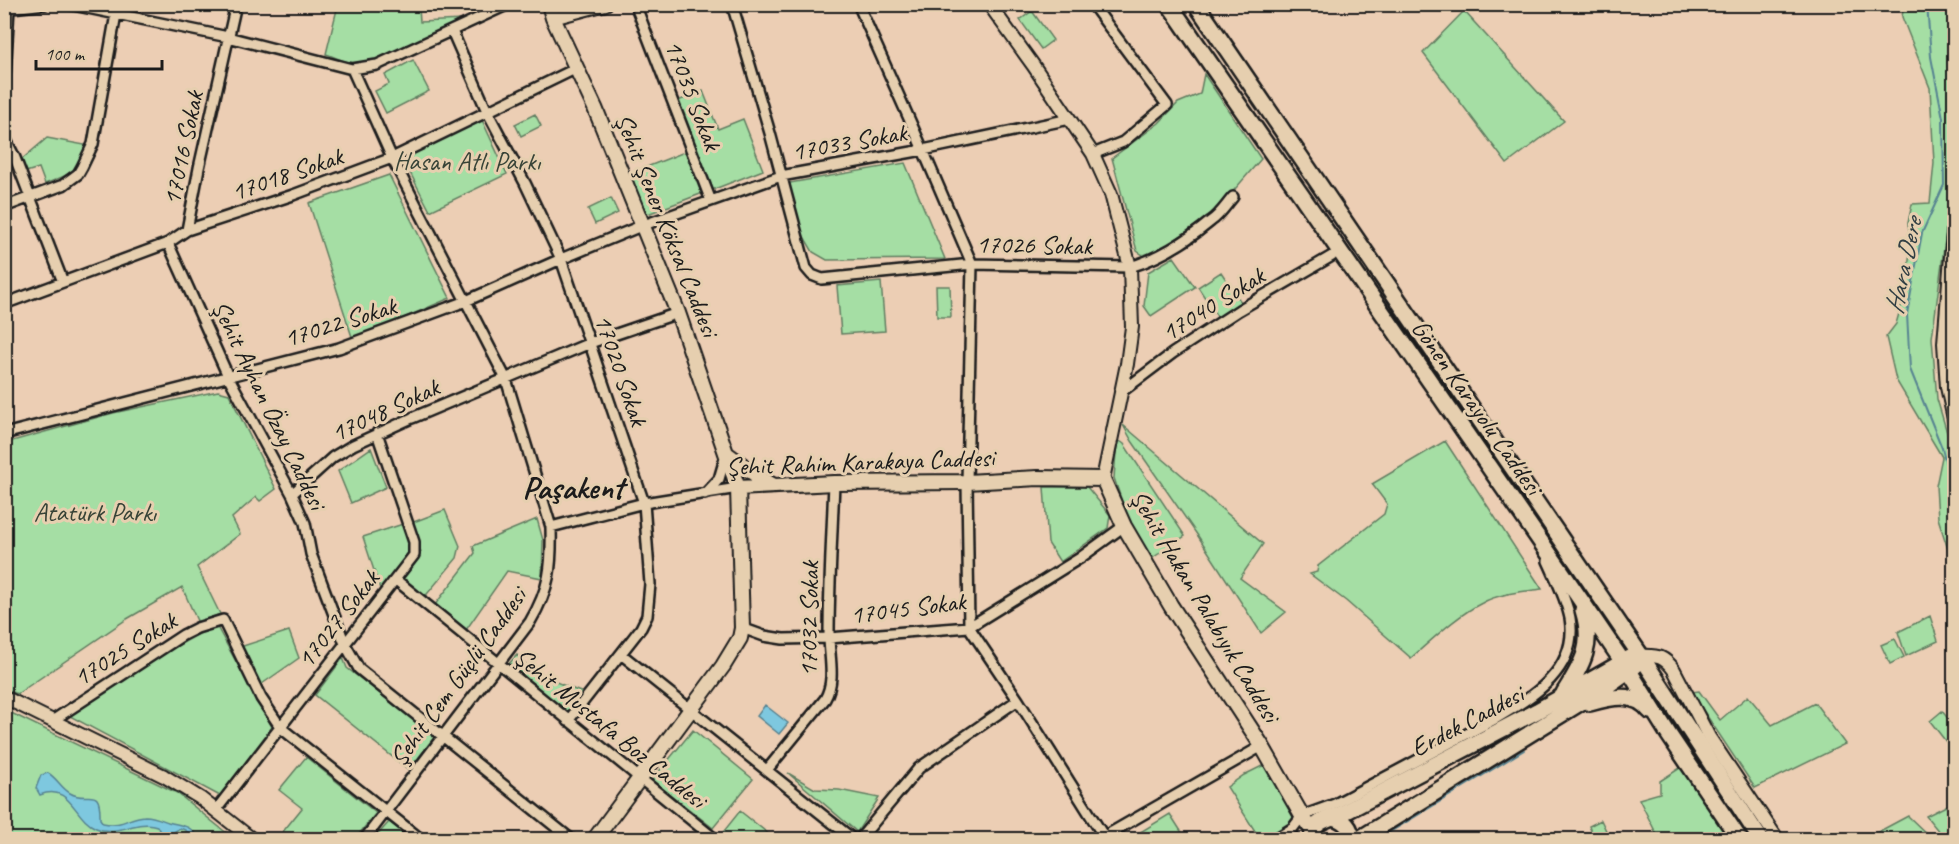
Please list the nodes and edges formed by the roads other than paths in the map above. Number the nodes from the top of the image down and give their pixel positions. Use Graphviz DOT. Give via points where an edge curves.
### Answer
graph roads {
  1 [pos="45,4"];
  2 [pos="68,4"];
  3 [pos="236,4"];
  4 [pos="508,4"];
  5 [pos="540,4"];
  6 [pos="606,4"];
  7 [pos="635,4"];
  8 [pos="732,4"];
  9 [pos="858,4"];
  10 [pos="989,4"];
  11 [pos="1092,4"];
  12 [pos="1159,4"];
  13 [pos="1169,4"];
  14 [pos="1196,4"];
  15 [pos="7,9"];
  16 [pos="551,11"];
  17 [pos="117,14"];
  18 [pos="452,31"];
  19 [pos="228,38"];
  20 [pos="577,68"];
  21 [pos="352,69"];
  22 [pos="4,92"];
  23 [pos="487,111"];
  24 [pos="1244,112"];
  25 [pos="1070,120"];
  26 [pos="4,136"];
  27 [pos="923,150"];
  28 [pos="1093,154"];
  29 [pos="392,158"];
  30 [pos="781,176"];
  31 [pos="30,197"];
  32 [pos="1233,197"];
  33 [pos="711,201"];
  34 [pos="4,207"];
  35 [pos="1954,220"];
  36 [pos="641,226"];
  37 [pos="188,230"];
  38 [pos="168,243"];
  39 [pos="1332,256"];
  40 [pos="561,258"];
  41 [pos="972,264"];
  42 [pos="1130,267"];
  43 [pos="63,282"];
  44 [pos="466,301"];
  45 [pos="4,304"];
  46 [pos="678,313"];
  47 [pos="590,343"];
  48 [pos="228,376"];
  49 [pos="506,379"];
  50 [pos="1120,393"];
  51 [pos="1954,419"];
  52 [pos="4,434"];
  53 [pos="377,434"];
  54 [pos="726,453"];
  55 [pos="1103,479"];
  56 [pos="967,482"];
  57 [pos="834,483"];
  58 [pos="774,486"];
  59 [pos="738,488"];
  60 [pos="292,494"];
  61 [pos="705,494"];
  62 [pos="644,503"];
  63 [pos="1124,526"];
  64 [pos="551,527"];
  65 [pos="1538,537"];
  66 [pos="1561,571"];
  67 [pos="396,580"];
  68 [pos="1574,591"];
  69 [pos="969,627"];
  70 [pos="742,628"];
  71 [pos="829,638"];
  72 [pos="345,644"];
  73 [pos="621,654"];
  74 [pos="1641,656"];
  75 [pos="497,664"];
  76 [pos="1626,666"];
  77 [pos="4,697"];
  78 [pos="1018,700"];
  79 [pos="1566,703"];
  80 [pos="691,709"];
  81 [pos="52,721"];
  82 [pos="568,721"];
  83 [pos="281,728"];
  84 [pos="1669,735"];
  85 [pos="444,736"];
  86 [pos="1262,746"];
  87 [pos="767,770"];
  88 [pos="640,779"];
  89 [pos="216,810"];
  90 [pos="386,812"];
  91 [pos="1313,828"];
  92 [pos="1103,838"];
  93 [pos="253,840"];
  94 [pos="364,840"];
  95 [pos="422,840"];
  96 [pos="572,840"];
  97 [pos="594,840"];
  98 [pos="716,840"];
  99 [pos="854,840"];
  100 [pos="859,840"];
  101 [pos="1274,840"];
  102 [pos="1352,840"];
  103 [pos="1358,840"];
  104 [pos="1740,840"];
  105 [pos="1761,840"];
  106 [pos="1778,840"];
  1 -- 15 [label="street"];
  2 -- 17 [label="street"];
  3 -- 19 [label="street, 17016 Sokak"];
  4 -- 18 [label="street"];
  5 -- 16 [label="main road, Şehit Şener Köksal Caddesi"];
  6 -- 16 [label="street"];
  7 -- 33 [label="street, 17035 Sokak"];
  8 -- 30 [label="street"];
  9 -- 27 [label="street"];
  10 -- 25 [label="street, Şehit Hakan Palabıyık Caddesi"];
  11 -- 28 [label="street" via="1167,105 1123,142"];
  12 -- 24 [label="highway" via="1213,82"];
  13 -- 24 [label="highway, Gönen Karayolu Caddesi"];
  14 -- 74 [label="highway, Gönen Karayolu Caddesi"];
  15 -- 22 [label="street"];
  16 -- 20 [label="main road, Şehit Şener Köksal Caddesi"];
  17 -- 19 [label="street"];
  17 -- 31 [label="street" via="91,150 72,179"];
  18 -- 21 [label="street" via="376,65"];
  18 -- 23 [label="street, 17020 Sokak"];
  19 -- 21 [label="street"];
  19 -- 37 [label="street, 17016 Sokak"];
  20 -- 23 [label="street, 17018 Sokak"];
  20 -- 36 [label="main road, Şehit Şener Köksal Caddesi"];
  21 -- 29 [label="street, Şehit Cem Güçlü Caddesi"];
  23 -- 29 [label="street, 17018 Sokak"];
  23 -- 40 [label="street, 17020 Sokak"];
  24 -- 65 [label="highway, Gönen Karayolu Caddesi"];
  25 -- 27 [label="street, 17033 Sokak"];
  25 -- 28 [label="street, Şehit Hakan Palabıyık Caddesi"];
  26 -- 31 [label="street"];
  27 -- 30 [label="street, 17033 Sokak"];
  27 -- 41 [label="street"];
  28 -- 42 [label="street, Şehit Hakan Palabıyık Caddesi" via="1111,194"];
  29 -- 37 [label="street, 17018 Sokak"];
  29 -- 44 [label="street, Şehit Cem Güçlü Caddesi"];
  30 -- 33 [label="street, 17033 Sokak"];
  30 -- 41 [label="street, 17026 Sokak" via="806,268 812,275 822,279"];
  31 -- 34 [label="street"];
  31 -- 43 [label="street"];
  32 -- 42 [label="street, 17026 Sokak" via="1213,220 1166,252"];
  33 -- 36 [label="street, 17033 Sokak"];
  35 -- 51 [label="street" via="1944,343"];
  36 -- 40 [label="street, 17022 Sokak"];
  36 -- 46 [label="main road, Şehit Şener Köksal Caddesi"];
  37 -- 38 [label="street, 17018 Sokak"];
  38 -- 43 [label="street, 17018 Sokak"];
  38 -- 48 [label="street, Şehit Ayhan Özay Caddesi"];
  39 -- 50 [label="street, 17040 Sokak" via="1239,310"];
  40 -- 44 [label="street, 17022 Sokak"];
  40 -- 47 [label="street, 17020 Sokak"];
  41 -- 42 [label="street, 17026 Sokak"];
  41 -- 56 [label="street"];
  42 -- 50 [label="street, Şehit Hakan Palabıyık Caddesi" via="1132,327"];
  43 -- 45 [label="street, 17018 Sokak"];
  44 -- 48 [label="street, 17022 Sokak" via="339,348"];
  44 -- 49 [label="street, Şehit Cem Güçlü Caddesi"];
  46 -- 47 [label="street"];
  46 -- 54 [label="main road, Şehit Şener Köksal Caddesi"];
  47 -- 49 [label="street"];
  47 -- 62 [label="street, 17020 Sokak"];
  48 -- 52 [label="street, 17022 Sokak"];
  48 -- 60 [label="street, Şehit Ayhan Özay Caddesi"];
  49 -- 53 [label="street, 17048 Sokak"];
  49 -- 64 [label="street, Şehit Cem Güçlü Caddesi"];
  50 -- 55 [label="street, Şehit Hakan Palabıyık Caddesi"];
  53 -- 60 [label="street, 17048 Sokak" via="333,457"];
  53 -- 67 [label="street, 17027 Sokak" via="415,546 412,560"];
  54 -- 58 [label="main road"];
  54 -- 59 [label="main road, Şehit Şener Köksal Caddesi"];
  54 -- 61 [label="street" via="719,479"];
  55 -- 56 [label="main road, Şehit Rahim Karakaya Caddesi"];
  55 -- 63 [label="main road, Şehit Hakan Palabıyık Caddesi"];
  56 -- 57 [label="main road, Şehit Rahim Karakaya Caddesi"];
  56 -- 69 [label="street"];
  57 -- 58 [label="main road, Şehit Rahim Karakaya Caddesi"];
  57 -- 71 [label="street, 17032 Sokak"];
  58 -- 59 [label="main road, Şehit Rahim Karakaya Caddesi"];
  59 -- 61 [label="street, Şehit Rahim Karakaya Caddesi"];
  59 -- 70 [label="main road, Şehit Şener Köksal Caddesi"];
  60 -- 72 [label="street, Şehit Ayhan Özay Caddesi"];
  61 -- 62 [label="street, Şehit Rahim Karakaya Caddesi"];
  62 -- 64 [label="street, Şehit Rahim Karakaya Caddesi"];
  62 -- 73 [label="street, 17020 Sokak" via="650,602 644,622"];
  63 -- 69 [label="street, 17045 Sokak"];
  63 -- 86 [label="main road, Şehit Hakan Palabıyık Caddesi"];
  64 -- 75 [label="street, Şehit Cem Güçlü Caddesi" via="550,571 541,604"];
  65 -- 66 [label="highway, Gönen Karayolu Caddesi"];
  65 -- 91 [label="street" via="1570,619 1568,653 1554,676 1495,719 1335,804"];
  66 -- 68 [label="highway, Gönen Karayolu Caddesi"];
  66 -- 74 [label="street" via="1616,646 1624,653"];
  67 -- 72 [label="street, 17027 Sokak"];
  67 -- 75 [label="street, Şehit Mustafa Boz Caddesi"];
  68 -- 76 [label="highway, Gönen Karayolu Caddesi"];
  68 -- 79 [label="highway" via="1587,624 1586,653"];
  69 -- 71 [label="street, 17045 Sokak"];
  69 -- 78 [label="street"];
  70 -- 71 [label="street, 17045 Sokak" via="783,639"];
  70 -- 80 [label="main road, Şehit Şener Köksal Caddesi" via="741,638"];
  71 -- 87 [label="street, 17032 Sokak" via="828,694"];
  72 -- 83 [label="street, 17027 Sokak"];
  72 -- 85 [label="street, Şehit Ayhan Özay Caddesi" via="358,669"];
  73 -- 80 [label="street"];
  73 -- 82 [label="street, 17020 Sokak"];
  74 -- 76 [label="highway, Erdek Caddesi" via="1631,657"];
  74 -- 105 [label="highway, Gönen Karayolu Caddesi"];
  74 -- 106 [label="street" via="1662,657 1674,670 1709,737"];
  75 -- 82 [label="street, Şehit Mustafa Boz Caddesi"];
  75 -- 85 [label="street, Şehit Cem Güçlü Caddesi"];
  76 -- 79 [label="highway, Erdek Caddesi"];
  76 -- 84 [label="highway, Gönen Karayolu Caddesi"];
  77 -- 81 [label="street"];
  78 -- 92 [label="street"];
  78 -- 100 [label="street" via="919,768"];
  79 -- 84 [label="highway" via="1609,697 1637,700"];
  79 -- 91 [label="highway, Erdek Caddesi"];
  79 -- 103 [label="highway, Erdek Caddesi"];
  80 -- 87 [label="street"];
  80 -- 88 [label="main road, Şehit Şener Köksal Caddesi"];
  81 -- 83 [label="street, 17025 Sokak" via="183,635 223,620 261,698"];
  81 -- 89 [label="street" via="164,776"];
  82 -- 88 [label="street, Şehit Mustafa Boz Caddesi"];
  83 -- 89 [label="street, 17027 Sokak"];
  83 -- 90 [label="street"];
  84 -- 104 [label="highway, Gönen Karayolu Caddesi"];
  85 -- 90 [label="street, Şehit Cem Güçlü Caddesi"];
  85 -- 96 [label="street, Şehit Ayhan Özay Caddesi"];
  86 -- 91 [label="main road, Şehit Hakan Palabıyık Caddesi"];
  86 -- 92 [label="street"];
  87 -- 99 [label="street"];
  88 -- 97 [label="main road, Şehit Şener Köksal Caddesi"];
  88 -- 98 [label="street, Şehit Mustafa Boz Caddesi"];
  89 -- 93 [label="street"];
  90 -- 94 [label="street, Şehit Cem Güçlü Caddesi"];
  90 -- 95 [label="street"];
  91 -- 101 [label="street" via="1293,828"];
  91 -- 102 [label="highway" via="1344,822 1352,832"];
}
